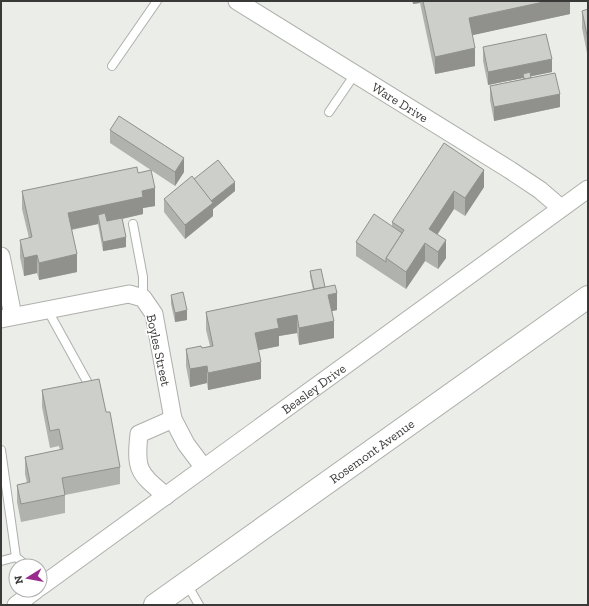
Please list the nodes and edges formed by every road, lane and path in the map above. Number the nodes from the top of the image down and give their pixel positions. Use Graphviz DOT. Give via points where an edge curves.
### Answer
graph roads {
  1 [pos="158,1"];
  2 [pos="237,1"];
  3 [pos="112,66"];
  4 [pos="355,74"];
  5 [pos="329,112"];
  6 [pos="588,189"];
  7 [pos="561,208"];
  8 [pos="133,224"];
  9 [pos="1,256"];
  10 [pos="588,297"];
  11 [pos="143,298"];
  12 [pos="47,309"];
  13 [pos="7,317"];
  14 [pos="89,385"];
  15 [pos="173,419"];
  16 [pos="1,450"];
  17 [pos="204,468"];
  18 [pos="166,496"];
  19 [pos="16,557"];
  20 [pos="1,561"];
  21 [pos="48,579"];
  22 [pos="171,596"];
  23 [pos="24,598"];
  24 [pos="16,605"];
  25 [pos="199,605"];
  1 -- 3 [label="lane"];
  2 -- 4 [label="street, Ware Drive"];
  4 -- 5 [label="lane"];
  4 -- 7 [label="street, Ware Drive" via="510,170"];
  6 -- 7 [label="street, Beasley Drive"];
  7 -- 17 [label="street, Beasley Drive"];
  8 -- 11 [label="lane" via="143,277"];
  9 -- 13 [label="street"];
  10 -- 22 [label="main road, Rosemont Avenue"];
  11 -- 12 [label="street, Boyles Street" via="129,294"];
  11 -- 15 [label="street, Boyles Street" via="154,314"];
  12 -- 13 [label="street, Boyles Street"];
  12 -- 14 [label="lane"];
  15 -- 17 [label="street, Boyles Street" via="186,444"];
  15 -- 18 [label="street" via="140,434 137,456 143,476"];
  16 -- 19 [label="lane"];
  17 -- 18 [label="street, Beasley Drive"];
  18 -- 21 [label="street, Beasley Drive"];
  19 -- 20 [label="lane"];
  22 -- 25 [label="lane"];
  23 -- 24 [label="street, Beasley Drive"];
}
